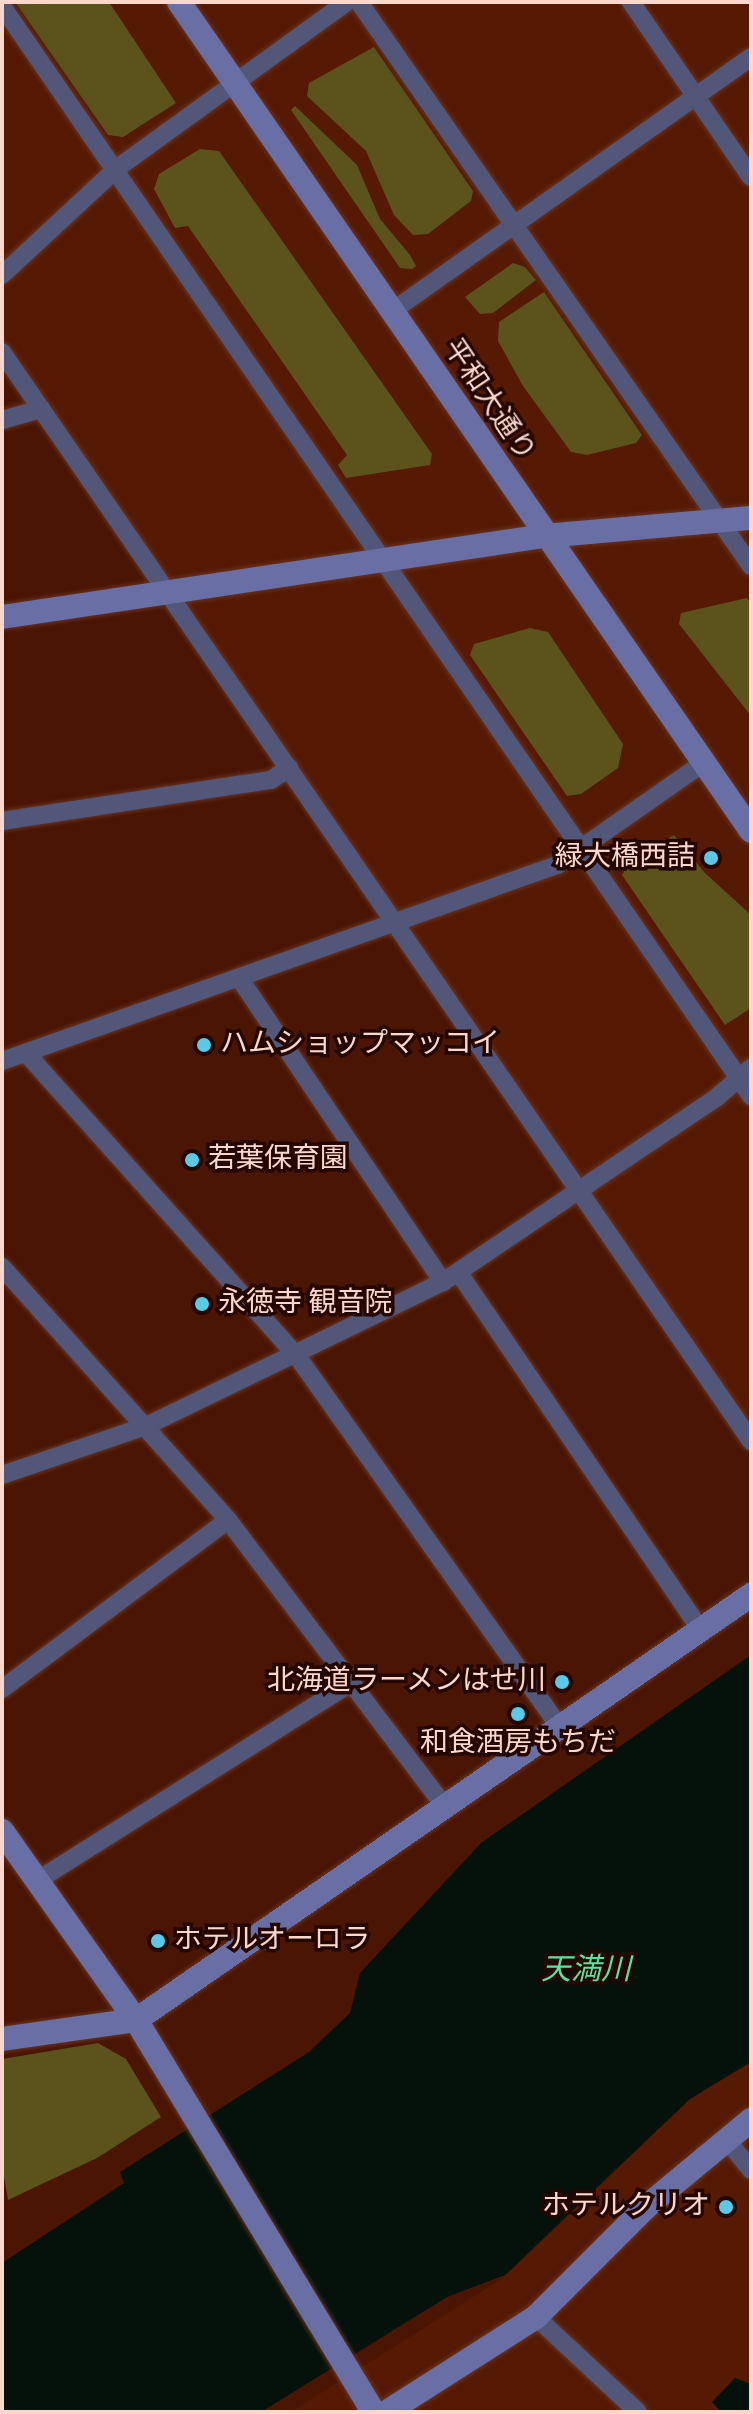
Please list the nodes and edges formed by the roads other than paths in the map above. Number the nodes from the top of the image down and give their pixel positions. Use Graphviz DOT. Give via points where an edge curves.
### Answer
graph roads {
  1 [pos="347,2"];
  2 [pos="359,2"];
  3 [pos="631,2"];
  4 [pos="2,6"];
  5 [pos="188,9"];
  6 [pos="751,57"];
  7 [pos="236,83"];
  8 [pos="695,97"];
  9 [pos="116,169"];
  10 [pos="751,177"];
  11 [pos="514,224"];
  12 [pos="2,275"];
  13 [pos="391,312"];
  14 [pos="2,352"];
  15 [pos="41,409"];
  16 [pos="2,420"];
  17 [pos="751,518"];
  18 [pos="721,523"];
  19 [pos="544,536"];
  20 [pos="381,559"];
  21 [pos="751,566"];
  22 [pos="167,592"];
  23 [pos="2,617"];
  24 [pos="703,763"];
  25 [pos="289,768"];
  26 [pos="2,821"];
  27 [pos="751,831"];
  28 [pos="581,850"];
  29 [pos="395,923"];
  30 [pos="240,979"];
  31 [pos="26,1053"];
  32 [pos="2,1061"];
  33 [pos="745,1073"];
  34 [pos="751,1096"];
  35 [pos="579,1190"];
  36 [pos="2,1267"];
  37 [pos="451,1278"];
  38 [pos="297,1356"];
  39 [pos="146,1426"];
  40 [pos="751,1441"];
  41 [pos="2,1475"];
  42 [pos="228,1520"];
  43 [pos="751,1595"];
  44 [pos="701,1630"];
  45 [pos="353,1682"];
  46 [pos="2,1689"];
  47 [pos="559,1726"];
  48 [pos="445,1807"];
  49 [pos="2,1831"];
  50 [pos="38,1880"];
  51 [pos="136,2020"];
  52 [pos="2,2039"];
  53 [pos="751,2120"];
  54 [pos="726,2139"];
  55 [pos="751,2170"];
  56 [pos="536,2317"];
  57 [pos="373,2412"];
  58 [pos="387,2412"];
  59 [pos="638,2412"];
  1 -- 7 [label="street"];
  2 -- 11 [label="street"];
  3 -- 8 [label="street"];
  4 -- 9 [label="street"];
  5 -- 7 [label="street, 平和大通り"];
  6 -- 8 [label="street"];
  7 -- 9 [label="street"];
  7 -- 13 [label="street, 平和大通り"];
  8 -- 10 [label="street"];
  8 -- 11 [label="street"];
  9 -- 12 [label="street"];
  9 -- 20 [label="street"];
  11 -- 13 [label="street"];
  11 -- 18 [label="street"];
  13 -- 19 [label="street, 平和大通り"];
  14 -- 15 [label="street"];
  15 -- 16 [label="street"];
  15 -- 22 [label="street"];
  17 -- 18 [label="street"];
  18 -- 19 [label="street"];
  18 -- 21 [label="street"];
  19 -- 20 [label="street"];
  19 -- 24 [label="street, 平和大通り"];
  20 -- 22 [label="street"];
  20 -- 28 [label="street"];
  22 -- 23 [label="street"];
  22 -- 25 [label="street"];
  24 -- 27 [label="street, 平和大通り"];
  24 -- 28 [label="street"];
  25 -- 26 [label="street" via="271,780"];
  25 -- 29 [label="street"];
  28 -- 29 [label="street" via="557,865"];
  28 -- 33 [label="street"];
  29 -- 30 [label="street"];
  29 -- 35 [label="street"];
  30 -- 31 [label="street"];
  30 -- 37 [label="street"];
  31 -- 32 [label="street"];
  31 -- 38 [label="street"];
  33 -- 34 [label="street"];
  33 -- 35 [label="street"];
  35 -- 37 [label="street"];
  35 -- 40 [label="street"];
  36 -- 39 [label="street"];
  37 -- 38 [label="street"];
  37 -- 44 [label="street"];
  38 -- 39 [label="street"];
  38 -- 47 [label="street"];
  39 -- 41 [label="street"];
  39 -- 42 [label="street"];
  42 -- 45 [label="street"];
  42 -- 46 [label="street"];
  43 -- 44 [label="street"];
  44 -- 47 [label="street"];
  45 -- 48 [label="street"];
  45 -- 50 [label="street"];
  47 -- 48 [label="street"];
  48 -- 51 [label="street"];
  49 -- 50 [label="street"];
  50 -- 51 [label="street"];
  51 -- 52 [label="street"];
  51 -- 57 [label="street"];
  53 -- 54 [label="street"];
  54 -- 55 [label="street"];
  54 -- 56 [label="street" via="647,2206"];
  56 -- 58 [label="street"];
  56 -- 59 [label="street"];
}
